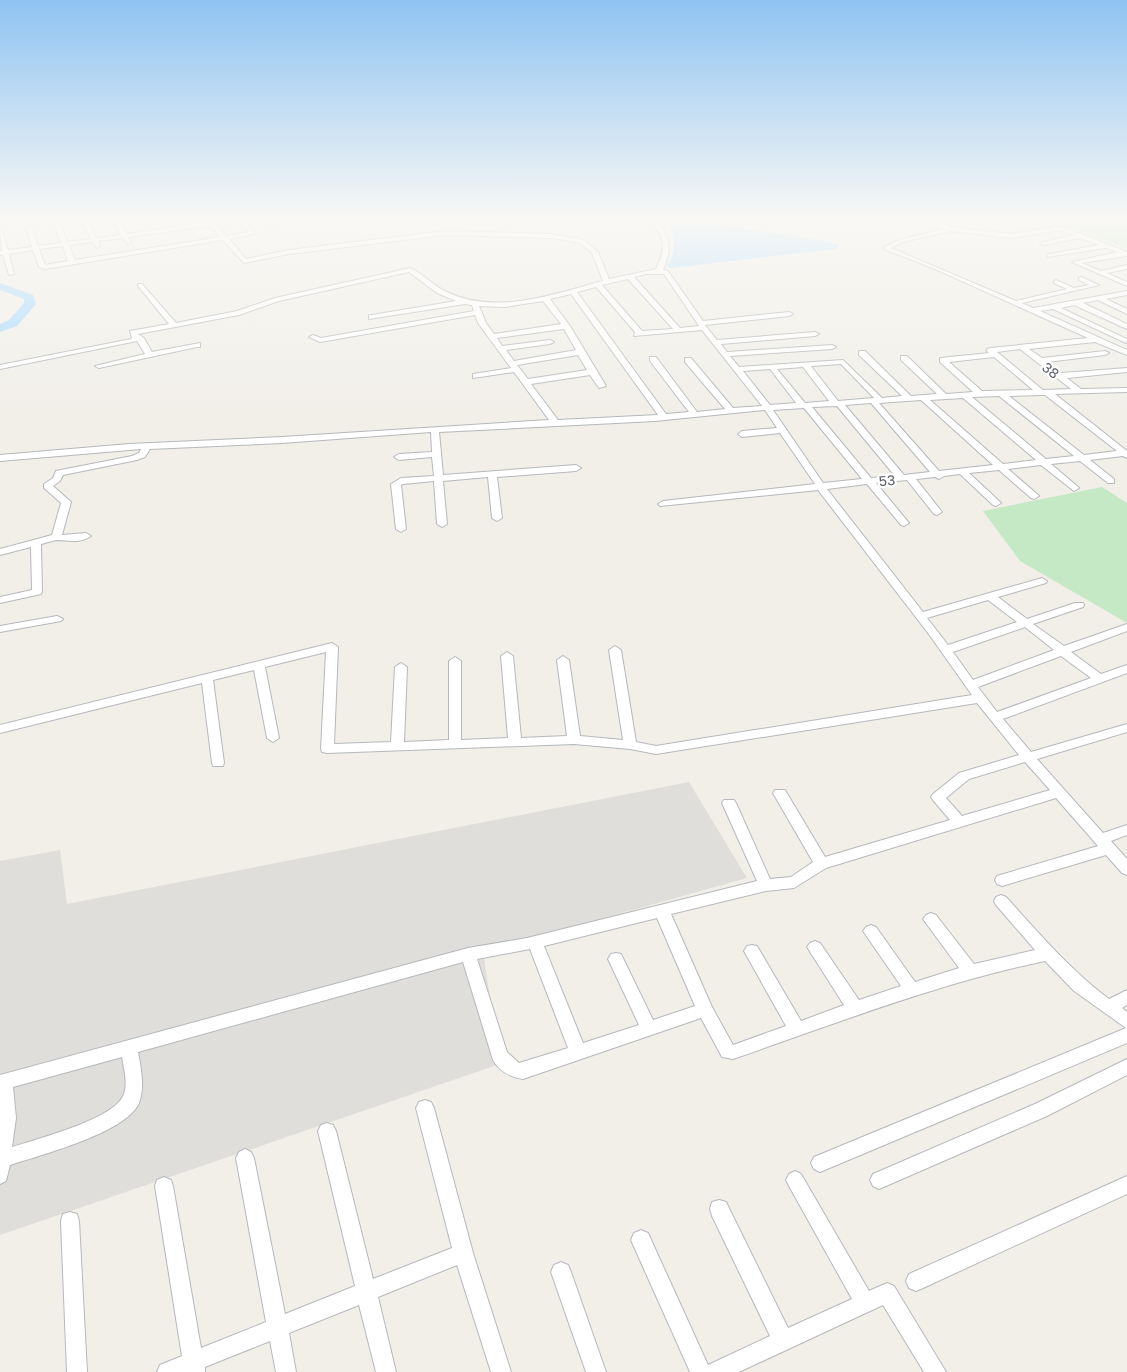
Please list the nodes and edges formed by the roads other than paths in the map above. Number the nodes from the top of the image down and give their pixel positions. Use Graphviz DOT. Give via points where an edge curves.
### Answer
graph roads {
  1 [pos="346,284"];
  2 [pos="430,284"];
  3 [pos="601,284"];
  4 [pos="636,284"];
  5 [pos="671,284"];
  6 [pos="972,284"];
  7 [pos="1061,284"];
  8 [pos="1094,284"];
  9 [pos="140,285"];
  10 [pos="598,285"];
  11 [pos="1036,288"];
  12 [pos="576,290"];
  13 [pos="1074,290"];
  14 [pos="1014,292"];
  15 [pos="1127,293"];
  16 [pos="1052,295"];
  17 [pos="1118,295"];
  18 [pos="545,298"];
  19 [pos="1099,298"];
  20 [pos="1127,299"];
  21 [pos="1029,300"];
  22 [pos="464,302"];
  23 [pos="778,303"];
  24 [pos="1014,303"];
  25 [pos="1076,303"];
  26 [pos="1054,307"];
  27 [pos="476,308"];
  28 [pos="1031,311"];
  29 [pos="1127,312"];
  30 [pos="372,317"];
  31 [pos="174,325"];
  32 [pos="702,325"];
  33 [pos="566,326"];
  34 [pos="1127,327"];
  35 [pos="678,330"];
  36 [pos="815,334"];
  37 [pos="492,336"];
  38 [pos="313,337"];
  39 [pos="136,338"];
  40 [pos="1094,340"];
  41 [pos="1126,341"];
  42 [pos="549,342"];
  43 [pos="715,342"];
  44 [pos="196,345"];
  45 [pos="832,347"];
  46 [pos="1022,347"];
  47 [pos="501,348"];
  48 [pos="1105,349"];
  49 [pos="580,352"];
  50 [pos="862,353"];
  51 [pos="1127,353"];
  52 [pos="725,354"];
  53 [pos="150,355"];
  54 [pos="996,355"];
  55 [pos="904,358"];
  56 [pos="653,359"];
  57 [pos="688,360"];
  58 [pos="1040,361"];
  59 [pos="806,364"];
  60 [pos="99,366"];
  61 [pos="515,366"];
  62 [pos="0,367"];
  63 [pos="772,367"];
  64 [pos="737,369"];
  65 [pos="1127,370"];
  66 [pos="592,372"];
  67 [pos="476,376"];
  68 [pos="1059,376"];
  69 [pos="527,382"];
  70 [pos="602,386"];
  71 [pos="1127,390"];
  72 [pos="1080,392"];
  73 [pos="1045,393"];
  74 [pos="980,394"];
  75 [pos="1002,394"];
  76 [pos="965,395"];
  77 [pos="945,397"];
  78 [pos="923,398"];
  79 [pos="909,399"];
  80 [pos="877,401"];
  81 [pos="838,404"];
  82 [pos="804,406"];
  83 [pos="768,408"];
  84 [pos="731,411"];
  85 [pos="695,415"];
  86 [pos="664,417"];
  87 [pos="555,422"];
  88 [pos="435,430"];
  89 [pos="783,430"];
  90 [pos="742,434"];
  91 [pos="147,447"];
  92 [pos="437,453"];
  93 [pos="1126,454"];
  94 [pos="399,457"];
  95 [pos="0,458"];
  96 [pos="1083,458"];
  97 [pos="1044,463"];
  98 [pos="576,468"];
  99 [pos="1004,468"];
  100 [pos="964,472"];
  101 [pos="492,474"];
  102 [pos="939,476"];
  103 [pos="438,477"];
  104 [pos="907,478"];
  105 [pos="1111,481"];
  106 [pos="870,482"];
  107 [pos="820,487"];
  108 [pos="1074,488"];
  109 [pos="1034,496"];
  110 [pos="996,503"];
  111 [pos="663,504"];
  112 [pos="937,512"];
  113 [pos="497,518"];
  114 [pos="904,523"];
  115 [pos="442,524"];
  116 [pos="400,529"];
  117 [pos="86,536"];
  118 [pos="57,537"];
  119 [pos="36,541"];
  120 [pos="0,552"];
  121 [pos="1042,581"];
  122 [pos="991,597"];
  123 [pos="0,600"];
  124 [pos="1079,605"];
  125 [pos="921,616"];
  126 [pos="57,619"];
  127 [pos="1028,625"];
  128 [pos="1127,627"];
  129 [pos="0,629"];
  130 [pos="946,650"];
  131 [pos="615,651"];
  132 [pos="1064,651"];
  133 [pos="507,656"];
  134 [pos="563,660"];
  135 [pos="455,662"];
  136 [pos="259,665"];
  137 [pos="400,667"];
  138 [pos="1127,669"];
  139 [pos="207,678"];
  140 [pos="1101,680"];
  141 [pos="972,685"];
  142 [pos="981,698"];
  143 [pos="996,717"];
  144 [pos="1127,728"];
  145 [pos="0,729"];
  146 [pos="273,738"];
  147 [pos="574,740"];
  148 [pos="515,741"];
  149 [pos="455,744"];
  150 [pos="630,744"];
  151 [pos="397,747"];
  152 [pos="1029,758"];
  153 [pos="218,763"];
  154 [pos="1060,792"];
  155 [pos="780,793"];
  156 [pos="729,803"];
  157 [pos="960,823"];
  158 [pos="1127,830"];
  159 [pos="1106,844"];
  160 [pos="821,864"];
  161 [pos="1127,868"];
  162 [pos="1002,880"];
  163 [pos="766,885"];
  164 [pos="1001,901"];
  165 [pos="662,911"];
  166 [pos="932,919"];
  167 [pos="871,931"];
  168 [pos="535,942"];
  169 [pos="815,947"];
  170 [pos="752,951"];
  171 [pos="468,954"];
  172 [pos="1048,954"];
  173 [pos="616,959"];
  174 [pos="971,972"];
  175 [pos="912,990"];
  176 [pos="1127,997"];
  177 [pos="1108,1007"];
  178 [pos="705,1010"];
  179 [pos="856,1010"];
  180 [pos="1127,1021"];
  181 [pos="649,1029"];
  182 [pos="797,1030"];
  183 [pos="1127,1035"];
  184 [pos="129,1046"];
  185 [pos="578,1052"];
  186 [pos="1127,1067"];
  187 [pos="2,1082"];
  188 [pos="425,1108"];
  189 [pos="327,1131"];
  190 [pos="244,1158"];
  191 [pos="820,1163"];
  192 [pos="1,1167"];
  193 [pos="795,1180"];
  194 [pos="879,1180"];
  195 [pos="1127,1185"];
  196 [pos="164,1186"];
  197 [pos="719,1209"];
  198 [pos="70,1221"];
  199 [pos="641,1240"];
  200 [pos="463,1253"];
  201 [pos="561,1272"];
  202 [pos="916,1281"];
  203 [pos="366,1292"];
  204 [pos="865,1304"];
  205 [pos="278,1327"];
  206 [pos="783,1341"];
  207 [pos="194,1367"];
  208 [pos="76,1372"];
  209 [pos="167,1372"];
  210 [pos="286,1372"];
  211 [pos="386,1372"];
  212 [pos="501,1372"];
  213 [pos="596,1372"];
  214 [pos="700,1372"];
  215 [pos="716,1372"];
  216 [pos="936,1372"];
  1 -- 31 [label="street" via="277,299 239,313"];
  2 -- 22 [label="street"];
  3 -- 10 [label="street"];
  4 -- 35 [label="street"];
  5 -- 32 [label="street"];
  6 -- 24 [label="street"];
  7 -- 13 [label="street"];
  8 -- 13 [label="street"];
  9 -- 31 [label="street"];
  10 -- 12 [label="street"];
  10 -- 35 [label="street" via="638,334"];
  11 -- 16 [label="street"];
  12 -- 18 [label="street"];
  12 -- 86 [label="street"];
  13 -- 16 [label="street"];
  14 -- 21 [label="street"];
  15 -- 17 [label="street"];
  16 -- 21 [label="street"];
  17 -- 19 [label="street"];
  17 -- 20 [label="street"];
  18 -- 27 [label="street"];
  18 -- 33 [label="street"];
  19 -- 25 [label="street"];
  19 -- 29 [label="street"];
  21 -- 24 [label="street"];
  22 -- 27 [label="street"];
  22 -- 30 [label="street"];
  23 -- 32 [label="street" via="789,314"];
  24 -- 28 [label="street"];
  25 -- 26 [label="street"];
  25 -- 34 [label="street"];
  26 -- 28 [label="street"];
  26 -- 41 [label="street"];
  27 -- 37 [label="street"];
  27 -- 38 [label="street" via="320,340"];
  28 -- 40 [label="street"];
  31 -- 39 [label="street" via="133,333"];
  32 -- 35 [label="street"];
  32 -- 43 [label="street"];
  33 -- 37 [label="street"];
  33 -- 49 [label="street"];
  36 -- 43 [label="street"];
  37 -- 47 [label="street"];
  39 -- 53 [label="street"];
  39 -- 62 [label="street" via="133,342"];
  40 -- 46 [label="street"];
  40 -- 48 [label="street"];
  41 -- 48 [label="street"];
  42 -- 47 [label="street"];
  43 -- 52 [label="street"];
  44 -- 53 [label="street"];
  45 -- 52 [label="street"];
  46 -- 54 [label="street" via="990,350"];
  46 -- 58 [label="street, 38"];
  47 -- 61 [label="street"];
  48 -- 51 [label="street"];
  48 -- 58 [label="street"];
  49 -- 61 [label="street"];
  49 -- 66 [label="street"];
  50 -- 79 [label="street"];
  52 -- 64 [label="street"];
  53 -- 60 [label="street"];
  54 -- 73 [label="street"];
  54 -- 74 [label="street" via="943,360"];
  55 -- 77 [label="street"];
  56 -- 85 [label="street"];
  57 -- 84 [label="street"];
  58 -- 68 [label="street, 38"];
  59 -- 63 [label="street"];
  59 -- 80 [label="street" via="843,362"];
  59 -- 81 [label="street"];
  61 -- 67 [label="street"];
  61 -- 69 [label="street"];
  63 -- 64 [label="street"];
  63 -- 82 [label="street"];
  64 -- 83 [label="street"];
  65 -- 68 [label="street"];
  66 -- 69 [label="street"];
  66 -- 70 [label="street"];
  68 -- 72 [label="street, 38"];
  69 -- 87 [label="street"];
  71 -- 72 [label="street"];
  72 -- 73 [label="street"];
  73 -- 75 [label="street"];
  73 -- 93 [label="street"];
  74 -- 75 [label="street"];
  74 -- 76 [label="street"];
  75 -- 96 [label="street"];
  76 -- 77 [label="street"];
  76 -- 97 [label="street"];
  77 -- 78 [label="street"];
  78 -- 79 [label="street"];
  78 -- 99 [label="street"];
  79 -- 80 [label="street"];
  80 -- 81 [label="street"];
  80 -- 102 [label="street"];
  81 -- 82 [label="street"];
  81 -- 104 [label="street"];
  82 -- 83 [label="street"];
  82 -- 106 [label="street"];
  83 -- 84 [label="street"];
  83 -- 89 [label="street"];
  84 -- 85 [label="street"];
  85 -- 86 [label="street"];
  86 -- 87 [label="street"];
  87 -- 88 [label="street"];
  88 -- 91 [label="street"];
  88 -- 92 [label="street"];
  89 -- 90 [label="street"];
  89 -- 107 [label="street"];
  91 -- 95 [label="street"];
  91 -- 118 [label="street" via="134,458 63,471 47,484 66,502"];
  92 -- 94 [label="street"];
  92 -- 103 [label="street"];
  93 -- 96 [label="street, 53"];
  96 -- 97 [label="street, 53"];
  96 -- 105 [label="street"];
  97 -- 99 [label="street, 53"];
  97 -- 108 [label="street"];
  98 -- 101 [label="street"];
  99 -- 100 [label="street, 53"];
  99 -- 109 [label="street"];
  100 -- 102 [label="street, 53"];
  100 -- 110 [label="street"];
  101 -- 103 [label="street"];
  101 -- 113 [label="street"];
  102 -- 104 [label="street, 53"];
  103 -- 115 [label="street"];
  103 -- 116 [label="street" via="406,479 396,484"];
  104 -- 106 [label="street, 53"];
  104 -- 112 [label="street"];
  106 -- 107 [label="street, 53"];
  106 -- 114 [label="street"];
  107 -- 111 [label="street, 53"];
  107 -- 125 [label="street"];
  117 -- 118 [label="street"];
  118 -- 119 [label="street"];
  119 -- 120 [label="street"];
  119 -- 123 [label="street" via="37,592"];
  121 -- 122 [label="street"];
  122 -- 125 [label="street"];
  122 -- 127 [label="street"];
  124 -- 127 [label="street"];
  125 -- 130 [label="street"];
  126 -- 129 [label="street"];
  127 -- 130 [label="street"];
  127 -- 132 [label="street"];
  128 -- 132 [label="street"];
  130 -- 141 [label="street"];
  131 -- 150 [label="street"];
  132 -- 140 [label="street"];
  132 -- 141 [label="street"];
  133 -- 148 [label="street"];
  134 -- 147 [label="street"];
  135 -- 149 [label="street"];
  136 -- 139 [label="street"];
  136 -- 146 [label="street"];
  136 -- 151 [label="street" via="332,647 327,749"];
  137 -- 151 [label="street"];
  138 -- 140 [label="street"];
  139 -- 145 [label="street"];
  139 -- 153 [label="street"];
  140 -- 143 [label="street"];
  141 -- 142 [label="street"];
  142 -- 143 [label="street"];
  142 -- 150 [label="street" via="656,750"];
  143 -- 152 [label="street"];
  144 -- 152 [label="street"];
  147 -- 148 [label="street"];
  147 -- 150 [label="street"];
  148 -- 149 [label="street"];
  149 -- 151 [label="street"];
  152 -- 154 [label="street"];
  152 -- 157 [label="street" via="964,776 938,797"];
  154 -- 157 [label="street"];
  154 -- 159 [label="street"];
  155 -- 160 [label="street"];
  156 -- 163 [label="street"];
  157 -- 160 [label="street"];
  158 -- 159 [label="street"];
  159 -- 161 [label="street"];
  159 -- 162 [label="street"];
  160 -- 163 [label="street" via="794,882"];
  163 -- 165 [label="street"];
  164 -- 172 [label="street"];
  165 -- 168 [label="street"];
  165 -- 178 [label="street"];
  166 -- 174 [label="street"];
  167 -- 175 [label="street"];
  168 -- 171 [label="street"];
  168 -- 185 [label="street"];
  169 -- 179 [label="street"];
  170 -- 182 [label="street"];
  171 -- 184 [label="street"];
  171 -- 185 [label="street" via="502,1061 523,1071"];
  172 -- 174 [label="street"];
  172 -- 177 [label="street"];
  173 -- 181 [label="street"];
  174 -- 175 [label="street"];
  175 -- 179 [label="street"];
  176 -- 177 [label="street"];
  177 -- 180 [label="street"];
  178 -- 181 [label="street"];
  178 -- 182 [label="street" via="728,1052"];
  179 -- 182 [label="street"];
  181 -- 185 [label="street"];
  183 -- 191 [label="street"];
  184 -- 187 [label="street"];
  184 -- 192 [label="street" via="134,1087 130,1103 117,1116"];
  186 -- 194 [label="street" via="1041,1110"];
  187 -- 192 [label="street" via="7,1118"];
  188 -- 200 [label="street"];
  189 -- 203 [label="street"];
  190 -- 205 [label="street"];
  193 -- 204 [label="street"];
  195 -- 202 [label="street"];
  196 -- 207 [label="street"];
  197 -- 206 [label="street"];
  198 -- 208 [label="street"];
  199 -- 214 [label="street"];
  200 -- 203 [label="street"];
  200 -- 212 [label="street"];
  201 -- 213 [label="street"];
  203 -- 205 [label="street"];
  203 -- 211 [label="street"];
  204 -- 206 [label="street"];
  204 -- 216 [label="street" via="887,1293"];
  205 -- 207 [label="street"];
  205 -- 210 [label="street"];
  206 -- 215 [label="street"];
  207 -- 209 [label="street"];
}
